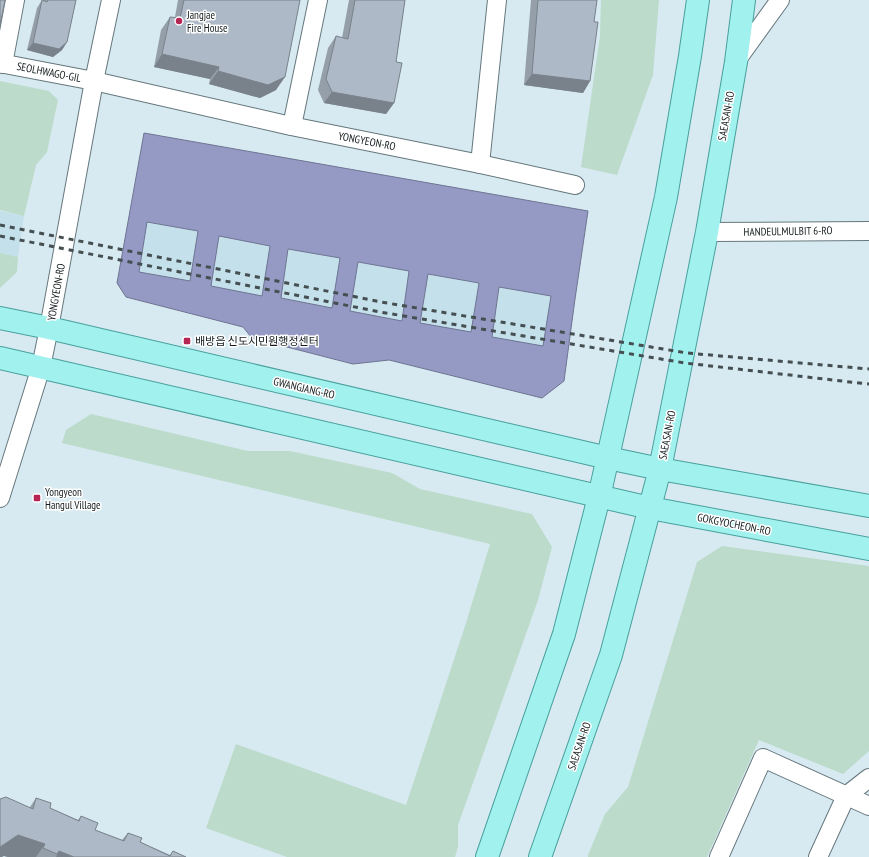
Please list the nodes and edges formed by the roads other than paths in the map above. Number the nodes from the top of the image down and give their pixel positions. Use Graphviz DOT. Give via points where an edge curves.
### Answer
graph roads {
  1 [pos="15,0"];
  2 [pos="110,0"];
  3 [pos="318,0"];
  4 [pos="497,0"];
  5 [pos="698,0"];
  6 [pos="744,0"];
  7 [pos="780,0"];
  8 [pos="736,62"];
  9 [pos="2,63"];
  10 [pos="94,81"];
  11 [pos="292,126"];
  12 [pos="480,164"];
  13 [pos="575,185"];
  14 [pos="869,230"];
  15 [pos="707,232"];
  16 [pos="0,318"];
  17 [pos="49,328"];
  18 [pos="0,358"];
  19 [pos="41,367"];
  20 [pos="608,458"];
  21 [pos="660,469"];
  22 [pos="600,497"];
  23 [pos="0,498"];
  24 [pos="869,506"];
  25 [pos="650,508"];
  26 [pos="869,548"];
  27 [pos="869,778"];
  28 [pos="846,796"];
  29 [pos="869,806"];
  30 [pos="486,857"];
  31 [pos="540,857"];
  32 [pos="719,857"];
  33 [pos="818,857"];
  1 -- 9 [label="street, SEOLHWAGO-GIL"];
  2 -- 10 [label="street, YONGYEON-RO"];
  3 -- 11 [label="street"];
  4 -- 12 [label="street"];
  5 -- 20 [label="main road" via="666,196"];
  6 -- 8 [label="main road, SAEASAN-RO"];
  7 -- 8 [label="street"];
  8 -- 15 [label="main road, SAEASAN-RO"];
  9 -- 10 [label="street, SEOLHWAGO-GIL"];
  10 -- 11 [label="street, YONGYEON-RO"];
  10 -- 17 [label="street, YONGYEON-RO"];
  11 -- 12 [label="street, YONGYEON-RO"];
  12 -- 13 [label="street, YONGYEON-RO"];
  14 -- 15 [label="street, HANDEULMULBIT 6-RO"];
  15 -- 21 [label="main road, SAEASAN-RO"];
  16 -- 17 [label="main road, GWANGJANG-RO"];
  17 -- 19 [label="street, YONGYEON-RO"];
  17 -- 20 [label="main road, GWANGJANG-RO"];
  18 -- 19 [label="main road"];
  19 -- 22 [label="main road"];
  19 -- 23 [label="street, YONGYEON-RO"];
  20 -- 21 [label="main road"];
  20 -- 22 [label="main road"];
  21 -- 24 [label="main road"];
  21 -- 25 [label="main road, SAEASAN-RO"];
  22 -- 25 [label="main road, GOKGYOCHEON-RO"];
  22 -- 30 [label="main road" via="564,634"];
  25 -- 26 [label="main road, GOKGYOCHEON-RO"];
  25 -- 31 [label="main road, SAEASAN-RO" via="611,655"];
  27 -- 28 [label="street"];
  28 -- 29 [label="street"];
  28 -- 32 [label="street" via="763,758"];
  28 -- 33 [label="street"];
}
